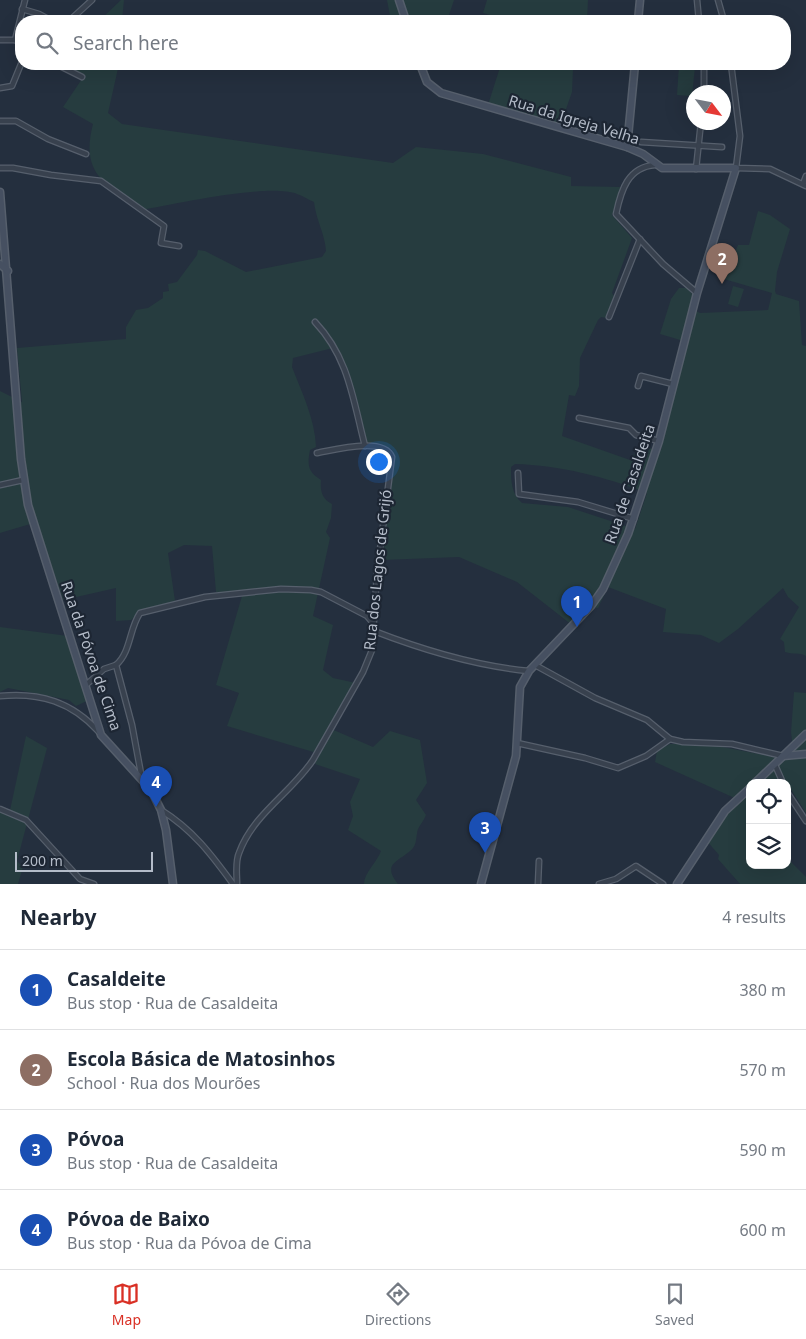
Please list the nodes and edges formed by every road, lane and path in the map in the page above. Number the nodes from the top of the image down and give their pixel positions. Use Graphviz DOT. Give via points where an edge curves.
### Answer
graph roads {
  1 [pos="25,0"];
  2 [pos="92,0"];
  3 [pos="399,0"];
  4 [pos="640,0"];
  5 [pos="697,0"];
  6 [pos="718,0"];
  7 [pos="22,9"];
  8 [pos="21,15"];
  9 [pos="41,15"];
  10 [pos="76,15"];
  11 [pos="404,15"];
  12 [pos="639,15"];
  13 [pos="699,15"];
  14 [pos="722,15"];
  15 [pos="0,40"];
  16 [pos="15,40"];
  17 [pos="19,70"];
  18 [pos="68,70"];
  19 [pos="422,70"];
  20 [pos="634,70"];
  21 [pos="704,70"];
  22 [pos="732,70"];
  23 [pos="82,77"];
  24 [pos="704,85"];
  25 [pos="0,88"];
  26 [pos="0,121"];
  27 [pos="700,130"];
  28 [pos="641,142"];
  29 [pos="699,145"];
  30 [pos="722,146"];
  31 [pos="627,148"];
  32 [pos="86,154"];
  33 [pos="656,165"];
  34 [pos="0,168"];
  35 [pos="736,168"];
  36 [pos="696,169"];
  37 [pos="806,176"];
  38 [pos="804,185"];
  39 [pos="0,192"];
  40 [pos="640,239"];
  41 [pos="180,246"];
  42 [pos="0,264"];
  43 [pos="8,271"];
  44 [pos="698,294"];
  45 [pos="609,317"];
  46 [pos="316,322"];
  47 [pos="673,384"];
  48 [pos="638,386"];
  49 [pos="579,418"];
  50 [pos="659,441"];
  51 [pos="365,446"];
  52 [pos="317,453"];
  53 [pos="518,473"];
  54 [pos="23,480"];
  55 [pos="0,485"];
  56 [pos="634,519"];
  57 [pos="374,623"];
  58 [pos="374,631"];
  59 [pos="116,665"];
  60 [pos="535,665"];
  61 [pos="529,671"];
  62 [pos="87,684"];
  63 [pos="0,696"];
  64 [pos="806,734"];
  65 [pos="101,735"];
  66 [pos="670,739"];
  67 [pos="517,743"];
  68 [pos="806,754"];
  69 [pos="783,756"];
  70 [pos="775,765"];
  71 [pos="759,779"];
  72 [pos="781,779"];
  73 [pos="142,781"];
  74 [pos="746,792"];
  75 [pos="791,798"];
  76 [pos="0,810"];
  77 [pos="161,810"];
  78 [pos="806,821"];
  79 [pos="538,860"];
  80 [pos="84,882"];
  81 [pos="94,884"];
  82 [pos="173,884"];
  83 [pos="233,884"];
  84 [pos="238,884"];
  85 [pos="481,884"];
  86 [pos="538,884"];
  87 [pos="598,884"];
  88 [pos="663,884"];
  89 [pos="677,884"];
  1 -- 7 [label="street"];
  2 -- 10 [label="street"];
  3 -- 11 [label="street"];
  4 -- 12 [label="street"];
  5 -- 13 [label="street"];
  6 -- 14 [label="street"];
  7 -- 8 [label="street"];
  7 -- 9 [label="street"];
  15 -- 16 [label="street"];
  17 -- 25 [label="street" via="12,86"];
  18 -- 23 [label="street"];
  19 -- 31 [label="street, Rua da Igreja Velha" via="427,82 441,93"];
  20 -- 31 [label="street"];
  21 -- 24 [label="street"];
  22 -- 35 [label="street" via="740,136"];
  26 -- 32 [label="street" via="16,121 48,139"];
  27 -- 29 [label="street"];
  28 -- 29 [label="street"];
  29 -- 30 [label="street"];
  29 -- 36 [label="street"];
  31 -- 33 [label="street, Rua da Igreja Velha" via="643,154"];
  33 -- 36 [label="street, Rua da Igreja Velha"];
  33 -- 40 [label="street" via="636,170 629,177 616,214"];
  34 -- 41 [label="street" via="101,181 164,226 161,243"];
  35 -- 36 [label="street, Rua da Igreja Velha"];
  35 -- 38 [label="street" via="770,169"];
  35 -- 44 [label="street, Rua de Casaldeita"];
  37 -- 38 [label="street"];
  39 -- 43 [label="street, Rua da Póvoa de Cima"];
  40 -- 44 [label="street"];
  40 -- 45 [label="street"];
  42 -- 43 [label="street"];
  43 -- 54 [label="street, Rua da Póvoa de Cima"];
  44 -- 47 [label="street, Rua de Casaldeita"];
  46 -- 51 [label="street" via="330,338 342,360"];
  47 -- 48 [label="street" via="641,376"];
  47 -- 50 [label="street, Rua de Casaldeita"];
  49 -- 50 [label="street" via="629,428 636,435"];
  50 -- 56 [label="street, Rua de Casaldeita"];
  51 -- 52 [label="street, Rua dos Lagos de Grijó"];
  51 -- 57 [label="street, Rua dos Lagos de Grijó" via="384,447 392,457 381,534"];
  53 -- 56 [label="street" via="518,494 578,502"];
  54 -- 55 [label="street"];
  54 -- 62 [label="street, Rua da Póvoa de Cima" via="40,545"];
  56 -- 60 [label="street, Rua de Casaldeita" via="603,590 589,610"];
  57 -- 58 [label="street, Rua dos Lagos de Grijó"];
  57 -- 59 [label="street" via="367,616 311,590 281,589 206,596 140,613 124,656"];
  58 -- 61 [label="street" via="466,661"];
  58 -- 84 [label="street, Rua dos Lagos de Grijó" via="372,650 363,672 313,760 304,774 269,806 238,854"];
  59 -- 62 [label="street" via="104,669"];
  59 -- 73 [label="street"];
  60 -- 61 [label="street, Rua de Casaldeita"];
  60 -- 66 [label="street" via="595,698 647,720"];
  61 -- 67 [label="street, Rua de Casaldeita" via="519,693"];
  62 -- 65 [label="street, Rua da Póvoa de Cima"];
  63 -- 65 [label="street" via="15,694 71,707"];
  64 -- 69 [label="street"];
  65 -- 73 [label="street, Rua da Póvoa de Cima"];
  66 -- 67 [label="street" via="646,756 618,768"];
  66 -- 69 [label="street" via="732,744"];
  67 -- 85 [label="street, Rua de Casaldeita" via="515,762"];
  68 -- 69 [label="street"];
  69 -- 70 [label="street"];
  70 -- 71 [label="street"];
  70 -- 72 [label="street"];
  73 -- 77 [label="street, Rua da Póvoa de Cima" via="151,790"];
  74 -- 89 [label="street" via="725,811"];
  75 -- 78 [label="street"];
  76 -- 80 [label="street" via="26,820"];
  77 -- 82 [label="street, Rua da Póvoa de Cima"];
  77 -- 83 [label="street" via="198,838"];
  79 -- 86 [label="street"];
  80 -- 81 [label="street"];
  87 -- 88 [label="street" via="616,879 635,866"];
}
